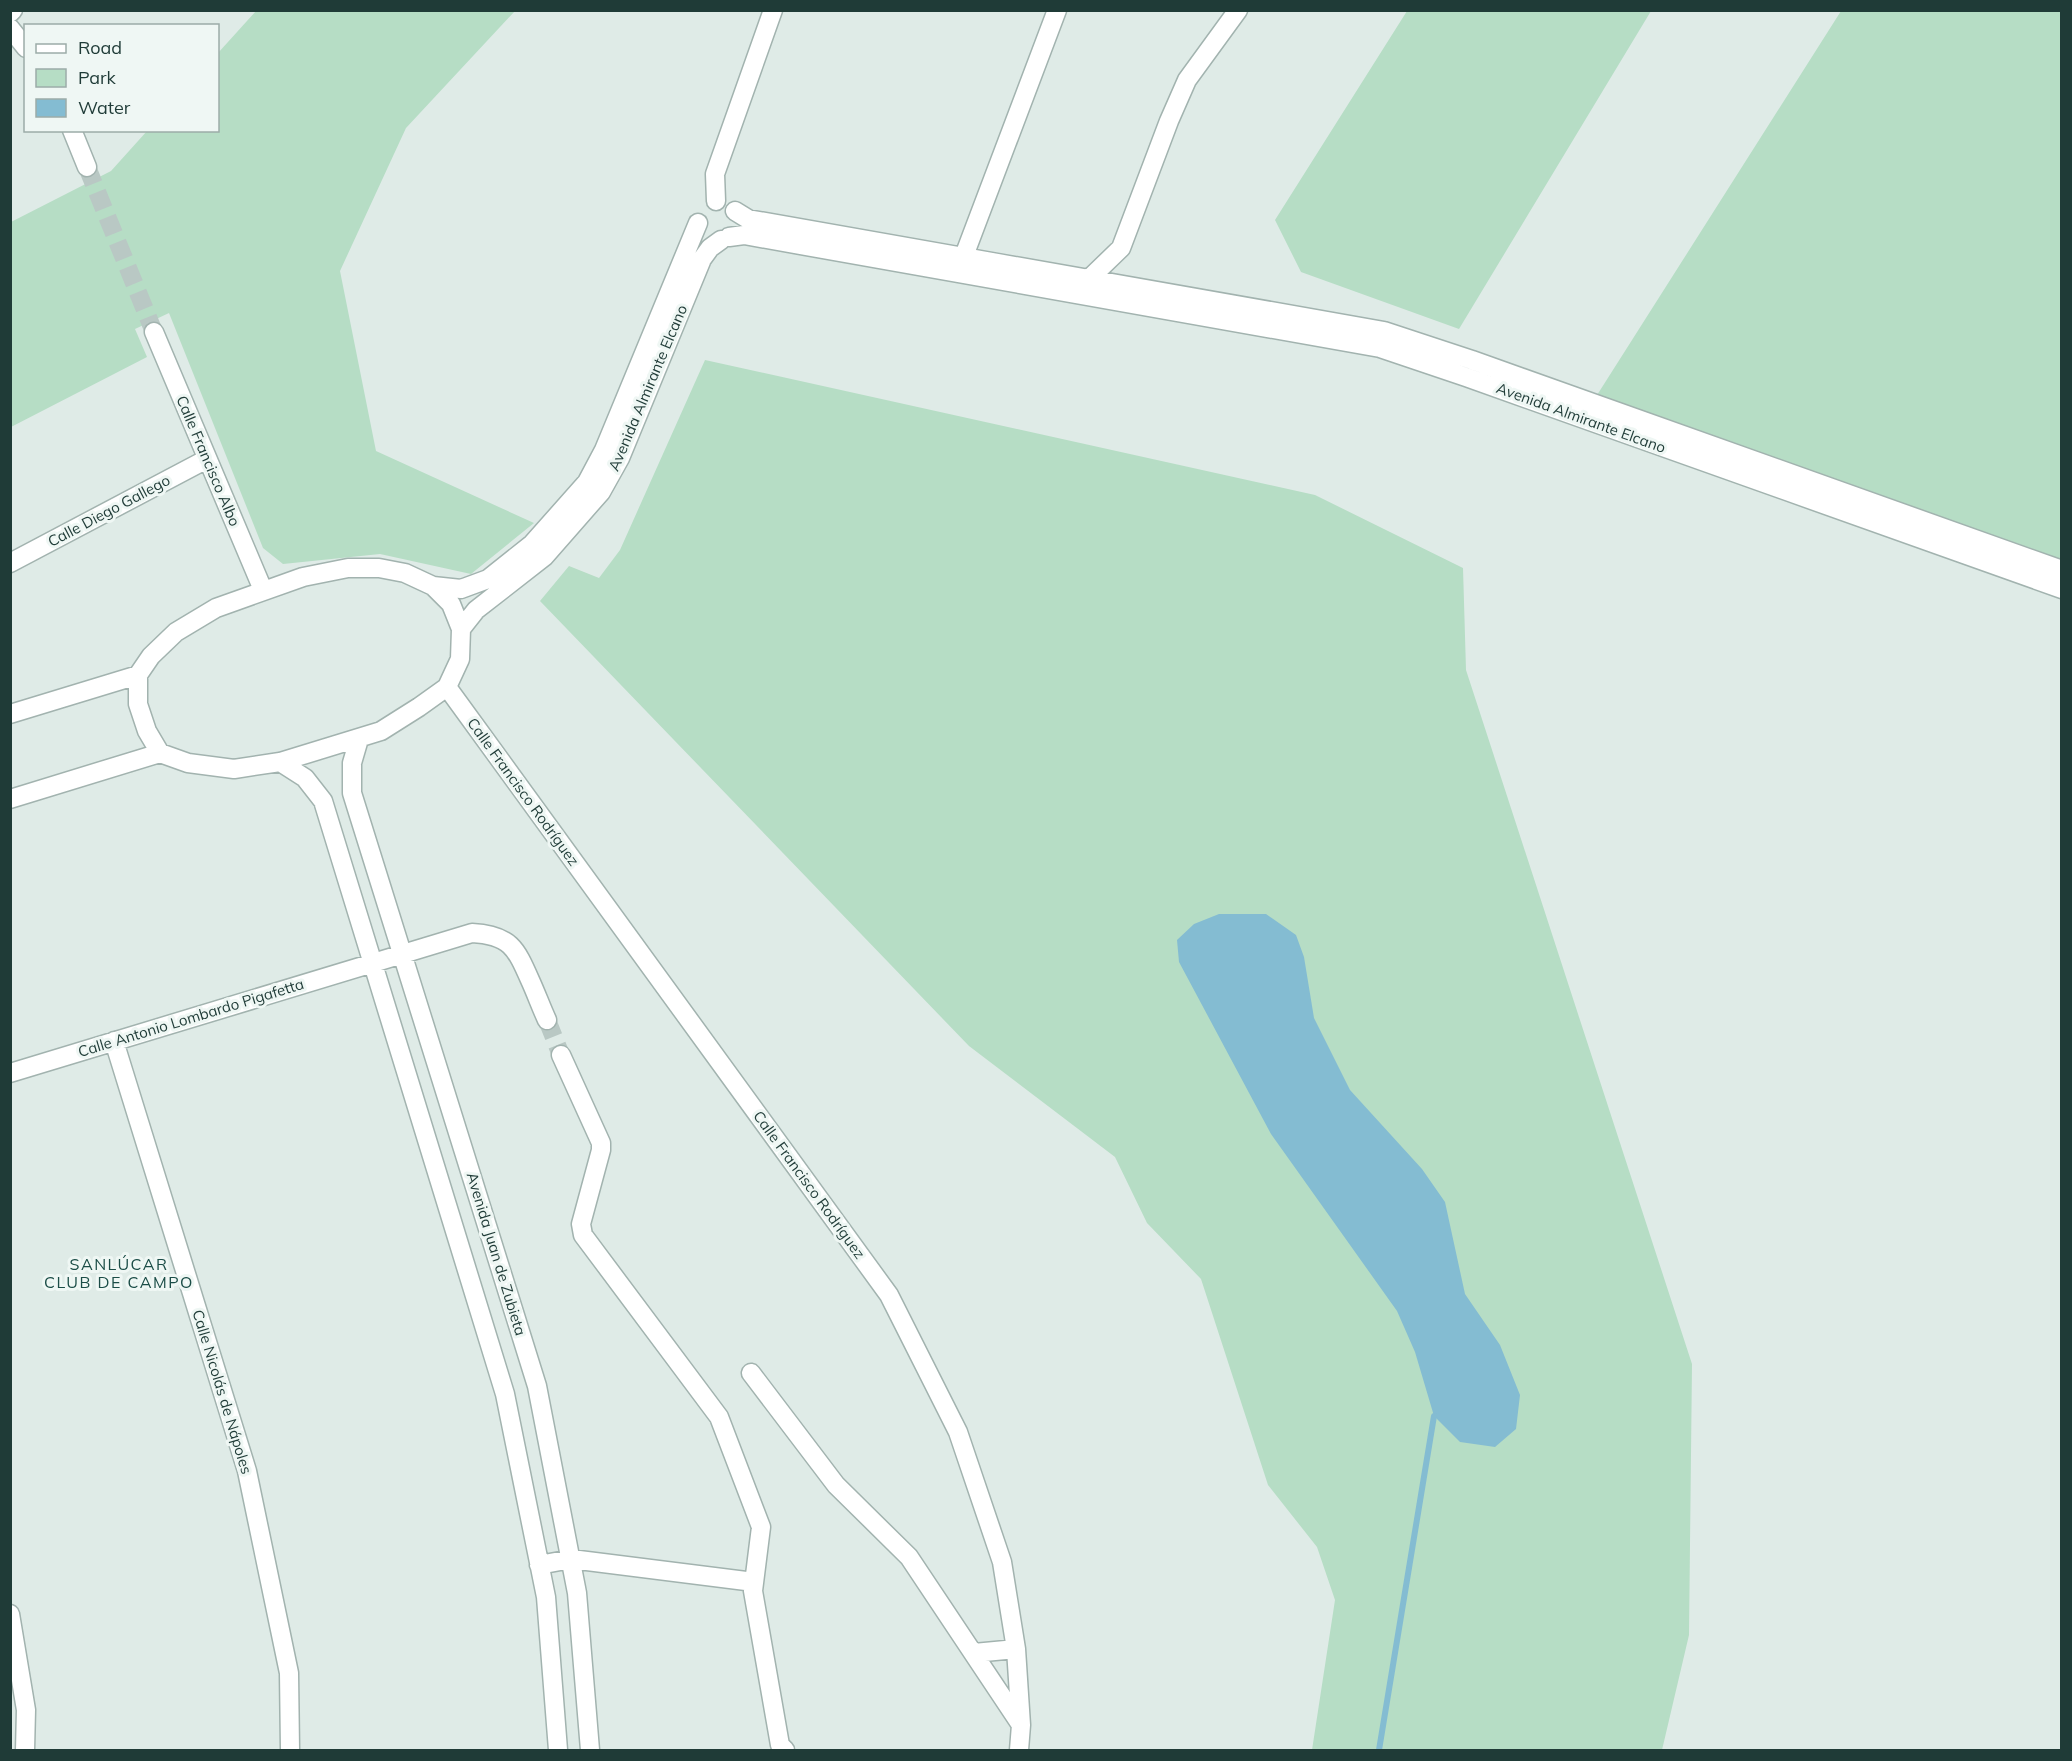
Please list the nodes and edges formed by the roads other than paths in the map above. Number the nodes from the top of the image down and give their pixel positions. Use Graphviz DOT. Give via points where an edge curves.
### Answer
graph roads {
  1 [pos="773,10"];
  2 [pos="1057,10"];
  3 [pos="1238,10"];
  4 [pos="10,28"];
  5 [pos="24,46"];
  6 [pos="73,132"];
  7 [pos="87,167"];
  8 [pos="716,201"];
  9 [pos="735,210"];
  10 [pos="698,223"];
  11 [pos="725,239"];
  12 [pos="963,265"];
  13 [pos="1089,287"];
  14 [pos="154,332"];
  15 [pos="207,459"];
  16 [pos="10,563"];
  17 [pos="2061,570"];
  18 [pos="433,586"];
  19 [pos="2061,589"];
  20 [pos="263,590"];
  21 [pos="461,629"];
  22 [pos="138,675"];
  23 [pos="447,687"];
  24 [pos="10,714"];
  25 [pos="359,739"];
  26 [pos="160,753"];
  27 [pos="280,762"];
  28 [pos="10,799"];
  29 [pos="403,954"];
  30 [pos="372,963"];
  31 [pos="547,1020"];
  32 [pos="114,1041"];
  33 [pos="561,1055"];
  34 [pos="10,1073"];
  35 [pos="751,1373"];
  36 [pos="571,1559"];
  37 [pos="539,1564"];
  38 [pos="754,1582"];
  39 [pos="10,1614"];
  40 [pos="1016,1650"];
  41 [pos="974,1653"];
  42 [pos="1020,1725"];
  43 [pos="25,1750"];
  44 [pos="290,1750"];
  45 [pos="558,1750"];
  46 [pos="590,1750"];
  47 [pos="785,1750"];
  48 [pos="1019,1750"];
  1 -- 8 [label="street" via="716,174"];
  2 -- 12 [label="street"];
  3 -- 13 [label="street" via="1187,80 1121,248"];
  4 -- 5 [label="street"];
  6 -- 7 [label="street"];
  8 -- 9 [label="street" via="724,201"];
  8 -- 10 [label="street" via="702,208"];
  9 -- 11 [label="street" via="737,224"];
  9 -- 12 [label="street, Avenida Almirante Elcano" via="748,219"];
  10 -- 11 [label="street" via="706,236"];
  10 -- 18 [label="street, Avenida Almirante Elcano" via="604,450 586,482 532,544 488,579 461,589"];
  11 -- 12 [label="street, Avenida Almirante Elcano" via="744,235"];
  11 -- 21 [label="street, Avenida Almirante Elcano" via="710,248 702,259 620,458 601,492 544,556 476,610"];
  12 -- 13 [label="street, Avenida Almirante Elcano"];
  13 -- 17 [label="street, Avenida Almirante Elcano" via="1384,331"];
  13 -- 19 [label="street, Avenida Almirante Elcano" via="1380,348"];
  14 -- 15 [label="street, Calle Francisco Albo"];
  15 -- 16 [label="street, Calle Diego Gallego"];
  15 -- 20 [label="street, Calle Francisco Albo"];
  18 -- 20 [label="street" via="405,573 348,568"];
  18 -- 21 [label="street" via="451,604"];
  20 -- 22 [label="street" via="216,608 176,632"];
  21 -- 23 [label="street" via="460,659"];
  22 -- 24 [label="street"];
  22 -- 26 [label="street" via="138,704"];
  23 -- 25 [label="street" via="381,731"];
  23 -- 40 [label="street, Calle Francisco Rodríguez" via="889,1295 958,1432 1002,1562"];
  25 -- 27 [label="street"];
  25 -- 29 [label="street, Avenida Juan de Zubieta" via="352,763 352,793"];
  26 -- 27 [label="street" via="188,763 234,769"];
  26 -- 28 [label="street"];
  27 -- 30 [label="street" via="305,778 322,801"];
  29 -- 30 [label="street"];
  29 -- 31 [label="street" via="472,933 489,934 507,942 519,953"];
  29 -- 36 [label="street, Avenida Juan de Zubieta" via="537,1386"];
  30 -- 32 [label="street, Calle Antonio Lombardo Pigafetta"];
  30 -- 37 [label="street" via="506,1394"];
  32 -- 34 [label="street, Calle Antonio Lombardo Pigafetta"];
  32 -- 44 [label="street, Calle Nicolás de Nápoles" via="248,1471 289,1673"];
  33 -- 38 [label="street" via="601,1143 581,1224 584,1235 719,1417 761,1527"];
  35 -- 41 [label="street" via="836,1485 909,1557"];
  36 -- 37 [label="street"];
  36 -- 38 [label="street"];
  36 -- 46 [label="street, Avenida Juan de Zubieta" via="578,1593"];
  37 -- 45 [label="street" via="546,1597"];
  38 -- 47 [label="street" via="780,1745"];
  39 -- 43 [label="street" via="26,1710"];
  40 -- 41 [label="street"];
  40 -- 42 [label="street, Calle Francisco Rodríguez"];
  41 -- 42 [label="street"];
  42 -- 48 [label="street, Calle Francisco Rodríguez"];
}
